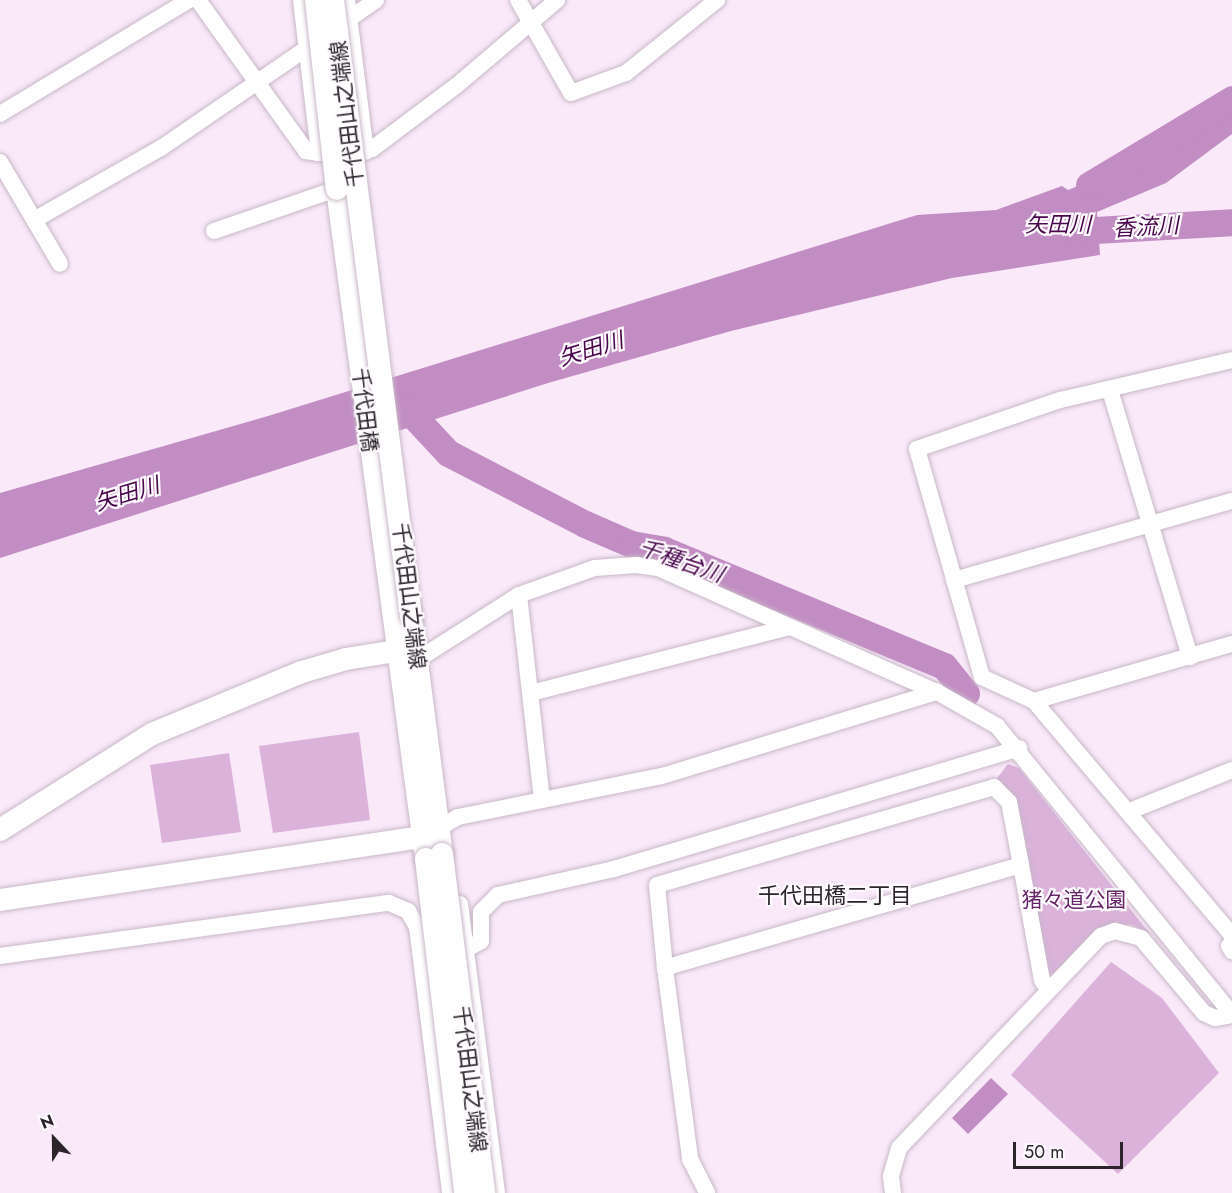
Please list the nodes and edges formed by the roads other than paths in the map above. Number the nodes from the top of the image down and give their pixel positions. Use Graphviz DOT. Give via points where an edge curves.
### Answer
graph roads {
  1 [pos="189,0"];
  2 [pos="198,0"];
  3 [pos="301,0"];
  4 [pos="316,0"];
  5 [pos="333,0"];
  6 [pos="347,0"];
  7 [pos="376,0"];
  8 [pos="518,0"];
  9 [pos="557,0"];
  10 [pos="717,0"];
  11 [pos="349,19"];
  12 [pos="531,21"];
  13 [pos="307,48"];
  14 [pos="256,82"];
  15 [pos="0,114"];
  16 [pos="366,152"];
  17 [pos="319,153"];
  18 [pos="0,162"];
  19 [pos="337,189"];
  20 [pos="34,220"];
  21 [pos="214,231"];
  22 [pos="60,264"];
  23 [pos="1232,360"];
  24 [pos="1110,390"];
  25 [pos="1232,501"];
  26 [pos="1152,524"];
  27 [pos="954,580"];
  28 [pos="519,595"];
  29 [pos="789,627"];
  30 [pos="1232,644"];
  31 [pos="402,647"];
  32 [pos="1190,657"];
  33 [pos="938,692"];
  34 [pos="531,693"];
  35 [pos="1034,701"];
  36 [pos="1019,748"];
  37 [pos="1232,770"];
  38 [pos="542,800"];
  39 [pos="1130,811"];
  40 [pos="0,830"];
  41 [pos="433,845"];
  42 [pos="1021,865"];
  43 [pos="0,900"];
  44 [pos="408,911"];
  45 [pos="1228,924"];
  46 [pos="1232,943"];
  47 [pos="467,949"];
  48 [pos="1232,951"];
  49 [pos="0,956"];
  50 [pos="665,968"];
  51 [pos="1048,990"];
  52 [pos="1228,1016"];
  53 [pos="450,1193"];
  54 [pos="465,1193"];
  55 [pos="484,1193"];
  56 [pos="496,1193"];
  57 [pos="707,1193"];
  58 [pos="893,1193"];
  1 -- 15 [label="street"];
  2 -- 14 [label="street"];
  3 -- 13 [label="street"];
  4 -- 19 [label="street, 千代田山之端線, bridge"];
  5 -- 31 [label="street, 千代田山之端線, bridge" via="411,616"];
  6 -- 11 [label="street"];
  7 -- 11 [label="street"];
  8 -- 12 [label="street"];
  9 -- 12 [label="street"];
  10 -- 12 [label="street" via="626,73 571,93"];
  11 -- 16 [label="street"];
  12 -- 16 [label="street" via="456,86"];
  13 -- 14 [label="street"];
  13 -- 17 [label="street"];
  14 -- 17 [label="street" via="306,151"];
  14 -- 20 [label="street" via="161,148"];
  16 -- 17 [label="street"];
  18 -- 20 [label="street"];
  19 -- 21 [label="street"];
  19 -- 31 [label="street, 千代田橋"];
  20 -- 22 [label="street"];
  23 -- 24 [label="street"];
  24 -- 26 [label="street"];
  24 -- 27 [label="street" via="1060,400 917,449"];
  25 -- 26 [label="street"];
  26 -- 27 [label="street"];
  26 -- 32 [label="street"];
  27 -- 35 [label="street" via="982,677"];
  28 -- 29 [label="street" via="595,568 636,565 658,568"];
  28 -- 31 [label="street"];
  28 -- 34 [label="street"];
  29 -- 33 [label="street"];
  29 -- 34 [label="street"];
  30 -- 32 [label="street"];
  31 -- 40 [label="street" via="302,672 152,734"];
  31 -- 41 [label="street, 千代田山之端線"];
  32 -- 35 [label="street"];
  33 -- 36 [label="street" via="979,712"];
  33 -- 38 [label="street" via="662,776"];
  34 -- 38 [label="street"];
  35 -- 39 [label="street"];
  36 -- 47 [label="street" via="614,869 498,895 481,912 481,941"];
  36 -- 52 [label="street"];
  37 -- 39 [label="street"];
  38 -- 41 [label="street" via="458,818"];
  39 -- 45 [label="street"];
  41 -- 43 [label="street"];
  41 -- 54 [label="street, 千代田山之端線, bridge"];
  41 -- 55 [label="street, 千代田山之端線, bridge"];
  42 -- 50 [label="street"];
  42 -- 50 [label="street" via="1009,802 994,787 657,885"];
  42 -- 51 [label="street" via="1042,980"];
  44 -- 47 [label="street" via="460,904"];
  44 -- 49 [label="street" via="389,903"];
  44 -- 53 [label="street" via="417,927"];
  46 -- 48 [label="street"];
  47 -- 56 [label="street"];
  50 -- 57 [label="street" via="690,1159"];
  51 -- 52 [label="street" via="1101,936 1126,932 1151,947 1204,1013"];
  51 -- 58 [label="street" via="899,1148 891,1176"];
}
